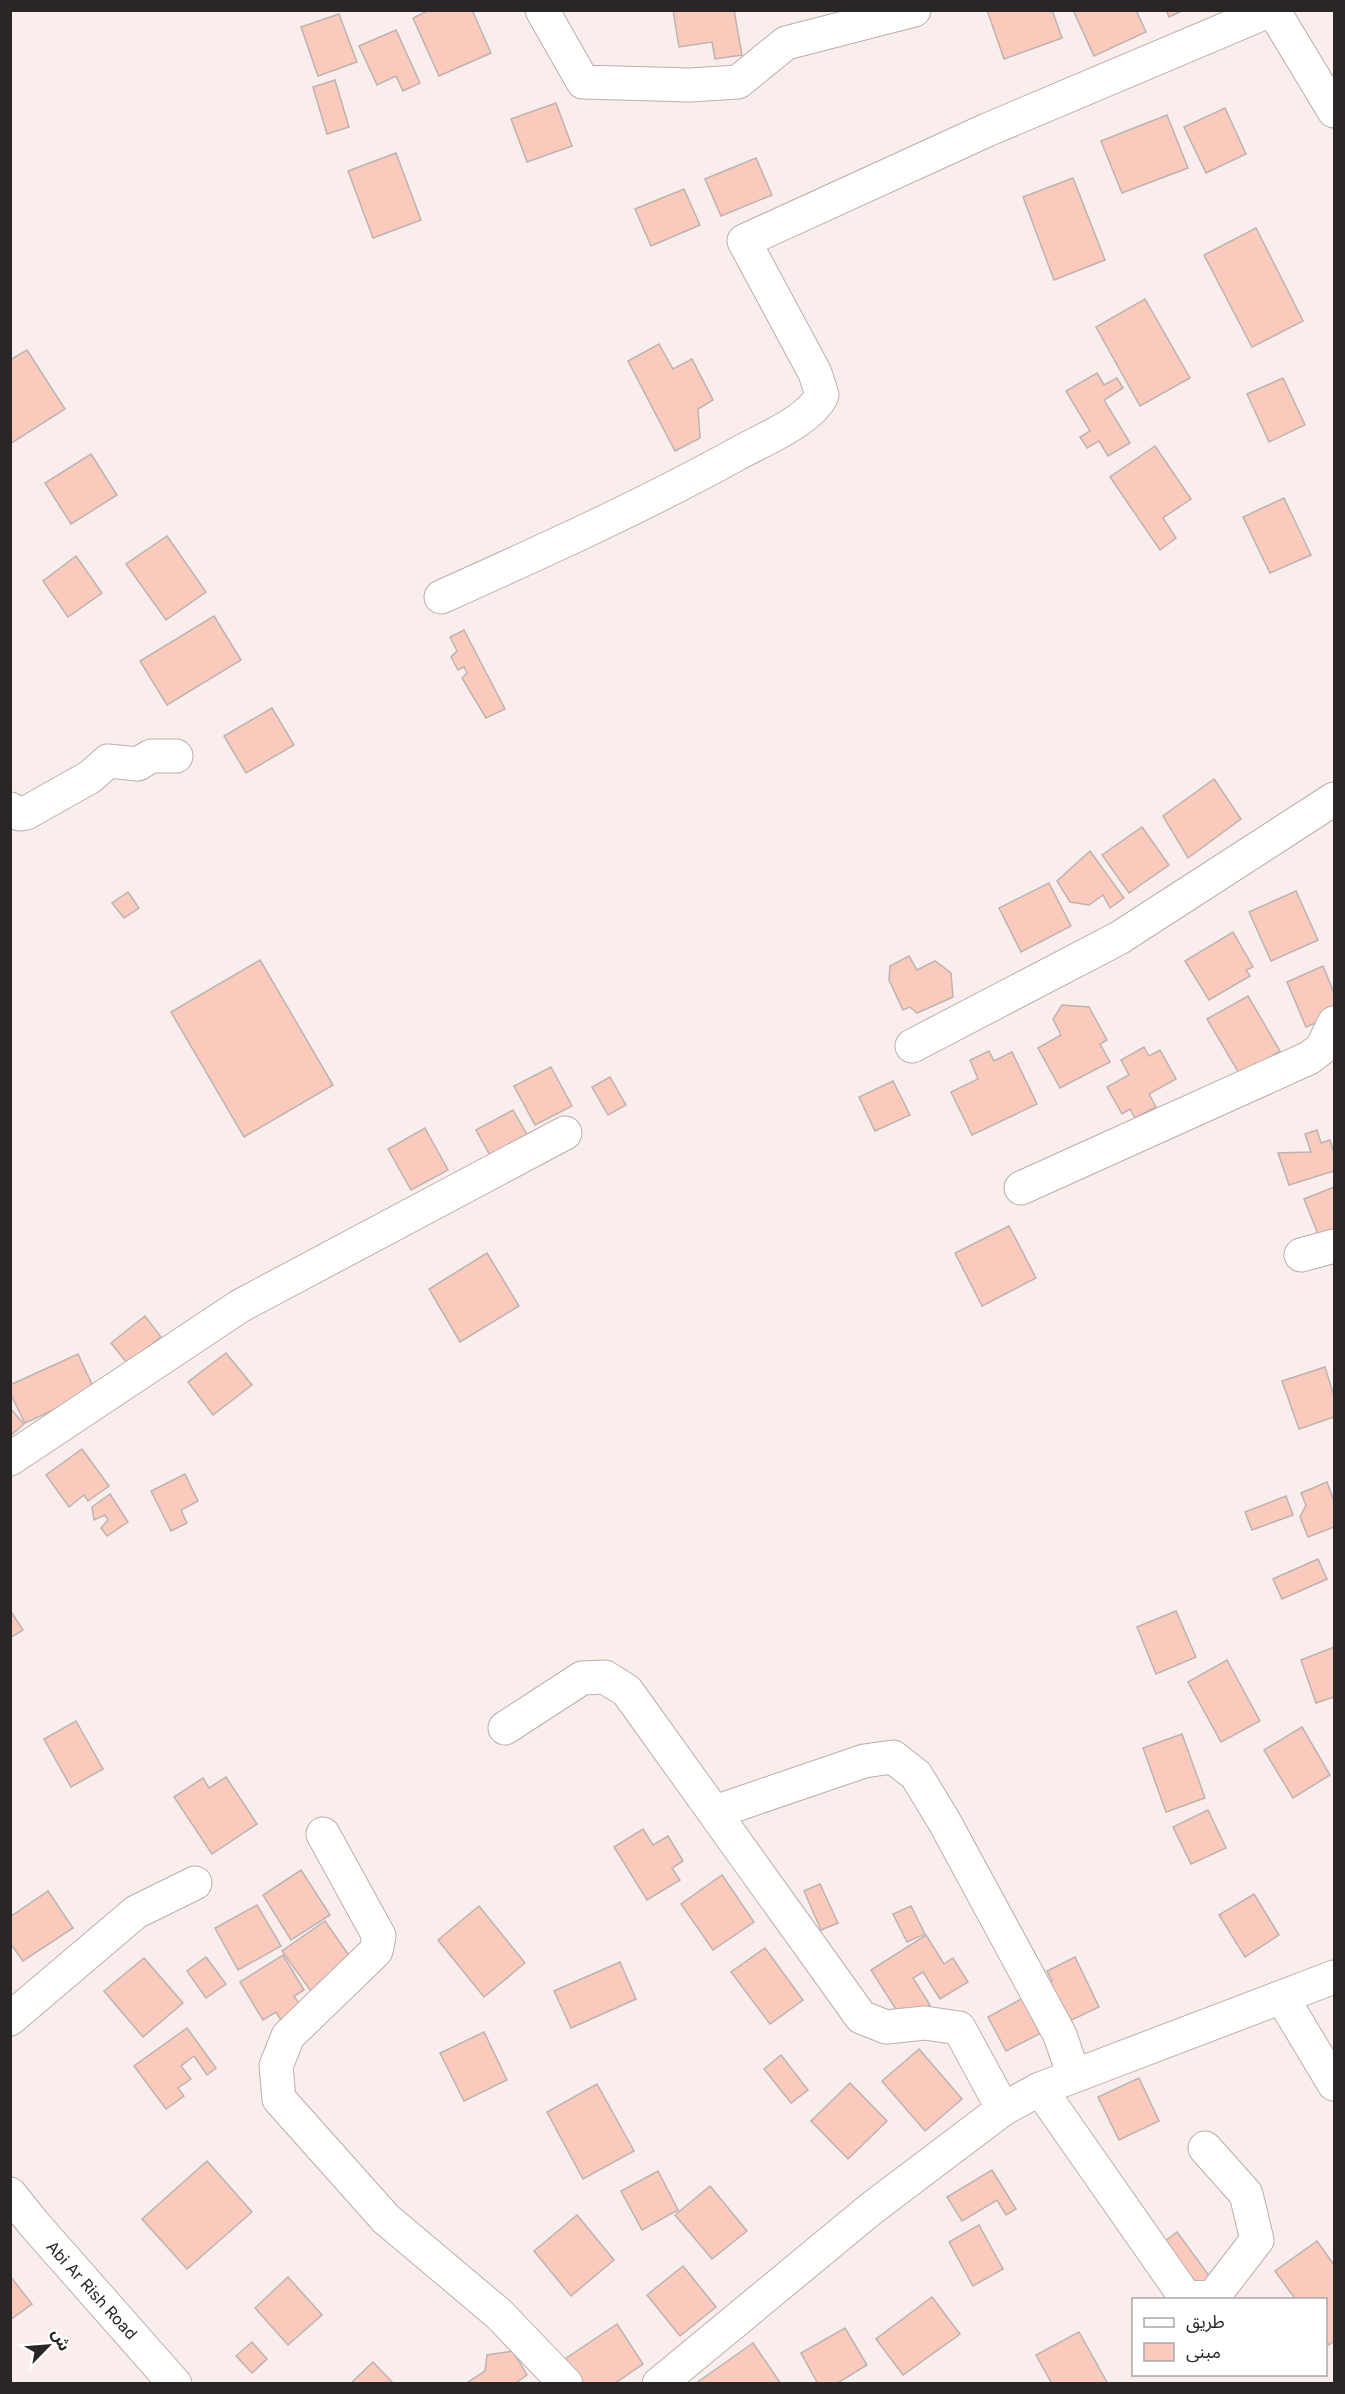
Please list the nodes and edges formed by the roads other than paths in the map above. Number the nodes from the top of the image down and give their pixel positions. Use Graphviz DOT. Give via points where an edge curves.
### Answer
graph roads {
  1 [pos="542,10"];
  2 [pos="915,10"];
  3 [pos="1272,10"];
  4 [pos="1335,111"];
  5 [pos="441,597"];
  6 [pos="176,756"];
  7 [pos="1335,799"];
  8 [pos="10,809"];
  9 [pos="1335,1023"];
  10 [pos="912,1046"];
  11 [pos="565,1133"];
  12 [pos="1021,1188"];
  13 [pos="1335,1246"];
  14 [pos="1301,1255"];
  15 [pos="10,1459"];
  16 [pos="505,1728"];
  17 [pos="715,1812"];
  18 [pos="323,1834"];
  19 [pos="195,1883"];
  20 [pos="1335,1977"];
  21 [pos="1283,1999"];
  22 [pos="10,2019"];
  23 [pos="1074,2076"];
  24 [pos="1335,2084"];
  25 [pos="1040,2089"];
  26 [pos="1003,2109"];
  27 [pos="1205,2148"];
  28 [pos="10,2194"];
  29 [pos="175,2384"];
  30 [pos="566,2384"];
  31 [pos="659,2384"];
  1 -- 2 [label="street" via="583,82 690,86 738,82 786,43"];
  3 -- 4 [label="street"];
  3 -- 5 [label="street" via="987,130 744,241 815,373 822,395 818,404 796,422 663,494"];
  6 -- 8 [label="street" via="151,756 138,764 108,760 90,777 26,813"];
  7 -- 10 [label="street" via="1119,938"];
  9 -- 12 [label="street" via="1322,1048 1309,1058"];
  11 -- 15 [label="street" via="240,1306"];
  13 -- 14 [label="street"];
  16 -- 17 [label="street" via="582,1677 605,1677 627,1691"];
  17 -- 23 [label="street" via="864,1761 893,1757 916,1774 944,1821 1060,2036"];
  17 -- 26 [label="street" via="861,2017 886,2027 925,2023 959,2028"];
  18 -- 30 [label="street" via="379,1936 376,1950 288,2036 276,2066 279,2099 386,2219 499,2314"];
  19 -- 22 [label="street" via="136,1912"];
  20 -- 21 [label="street"];
  21 -- 23 [label="street"];
  21 -- 24 [label="street"];
  23 -- 25 [label="street"];
  25 -- 26 [label="street"];
  25 -- 27 [label="street" via="1186,2298 1213,2297 1257,2240 1246,2194"];
  26 -- 31 [label="street" via="872,2208"];
  28 -- 29 [label="street, Abi Ar Rish Road"];
}
